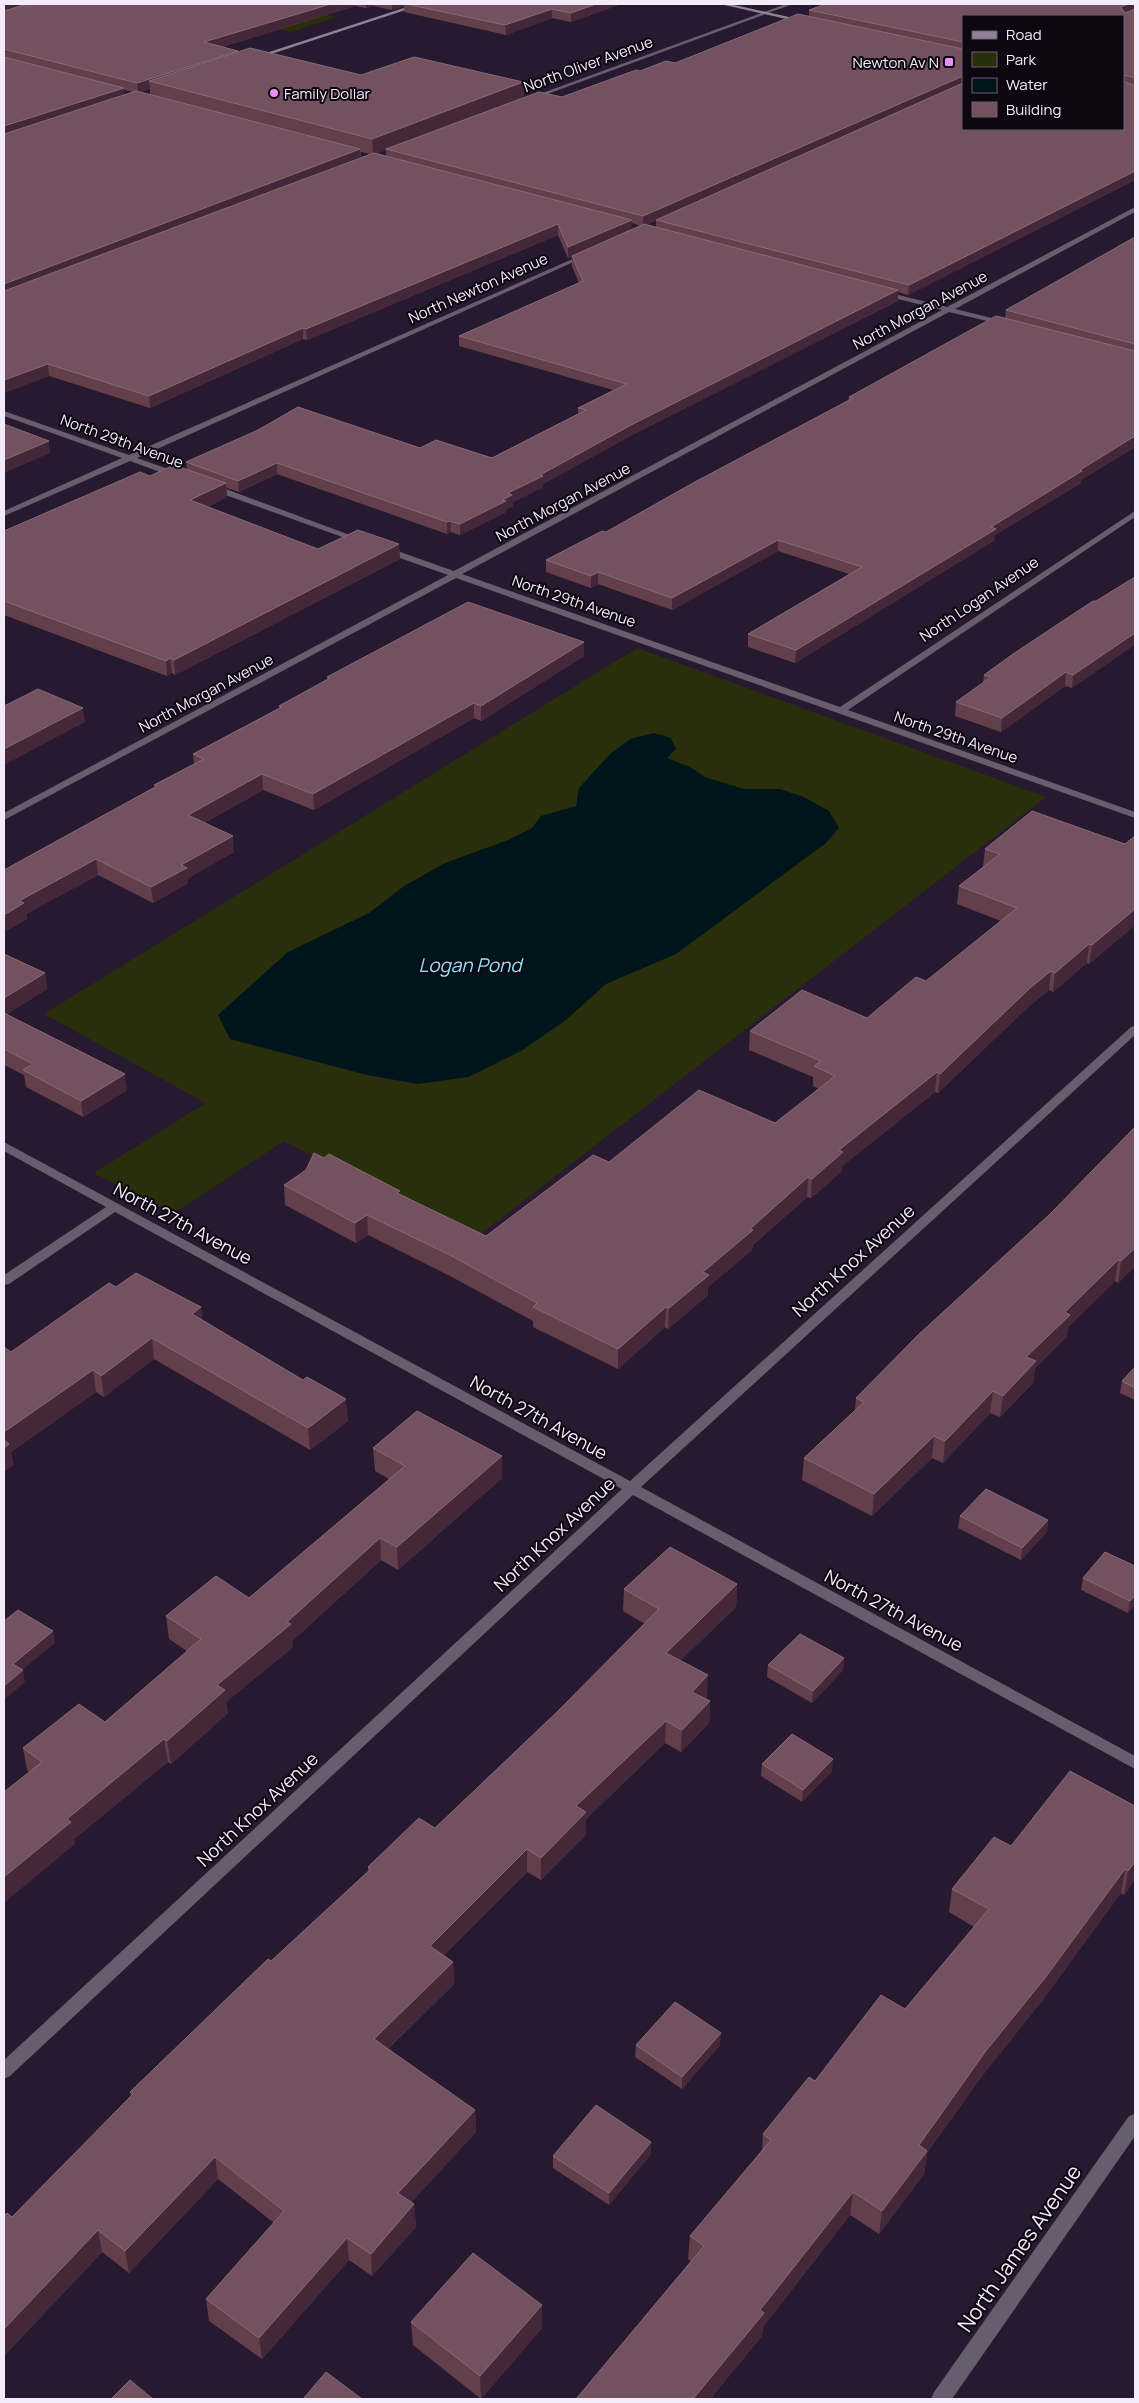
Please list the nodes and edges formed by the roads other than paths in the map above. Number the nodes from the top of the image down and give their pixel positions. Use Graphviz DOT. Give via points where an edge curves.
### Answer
graph roads {
  1 [pos="421,4"];
  2 [pos="723,4"];
  3 [pos="790,4"];
  4 [pos="766,13"];
  5 [pos="815,24"];
  6 [pos="251,59"];
  7 [pos="519,103"];
  8 [pos="1135,209"];
  9 [pos="592,253"];
  10 [pos="877,291"];
  11 [pos="950,310"];
  12 [pos="1012,326"];
  13 [pos="4,414"];
  14 [pos="129,458"];
  15 [pos="187,479"];
  16 [pos="206,485"];
  17 [pos="1135,513"];
  18 [pos="4,514"];
  19 [pos="456,575"];
  20 [pos="841,712"];
  21 [pos="1135,815"];
  22 [pos="4,817"];
  23 [pos="1135,1029"];
  24 [pos="4,1146"];
  25 [pos="114,1207"];
  26 [pos="4,1281"];
  27 [pos="631,1490"];
  28 [pos="1135,1764"];
  29 [pos="4,2071"];
  30 [pos="1135,2122"];
  31 [pos="940,2399"];
  1 -- 6 [label="main road"];
  2 -- 4 [label="main road"];
  3 -- 4 [label="street, North Oliver Avenue"];
  4 -- 5 [label="main road"];
  4 -- 7 [label="street, North Oliver Avenue"];
  8 -- 11 [label="street, North Morgan Avenue"];
  9 -- 14 [label="street, North Newton Avenue"];
  10 -- 11 [label="street"];
  11 -- 12 [label="street"];
  11 -- 19 [label="street, North Morgan Avenue"];
  13 -- 14 [label="street, North 29th Avenue"];
  14 -- 15 [label="street, North 29th Avenue"];
  14 -- 18 [label="street, North Newton Avenue"];
  16 -- 19 [label="street, North 29th Avenue"];
  17 -- 20 [label="street, North Logan Avenue"];
  19 -- 20 [label="street, North 29th Avenue"];
  19 -- 22 [label="street, North Morgan Avenue"];
  20 -- 21 [label="street, North 29th Avenue"];
  23 -- 27 [label="street, North Knox Avenue"];
  24 -- 25 [label="street, North 27th Avenue"];
  25 -- 26 [label="street"];
  25 -- 27 [label="street, North 27th Avenue"];
  27 -- 28 [label="street, North 27th Avenue"];
  27 -- 29 [label="street, North Knox Avenue"];
  30 -- 31 [label="street, North James Avenue"];
}
